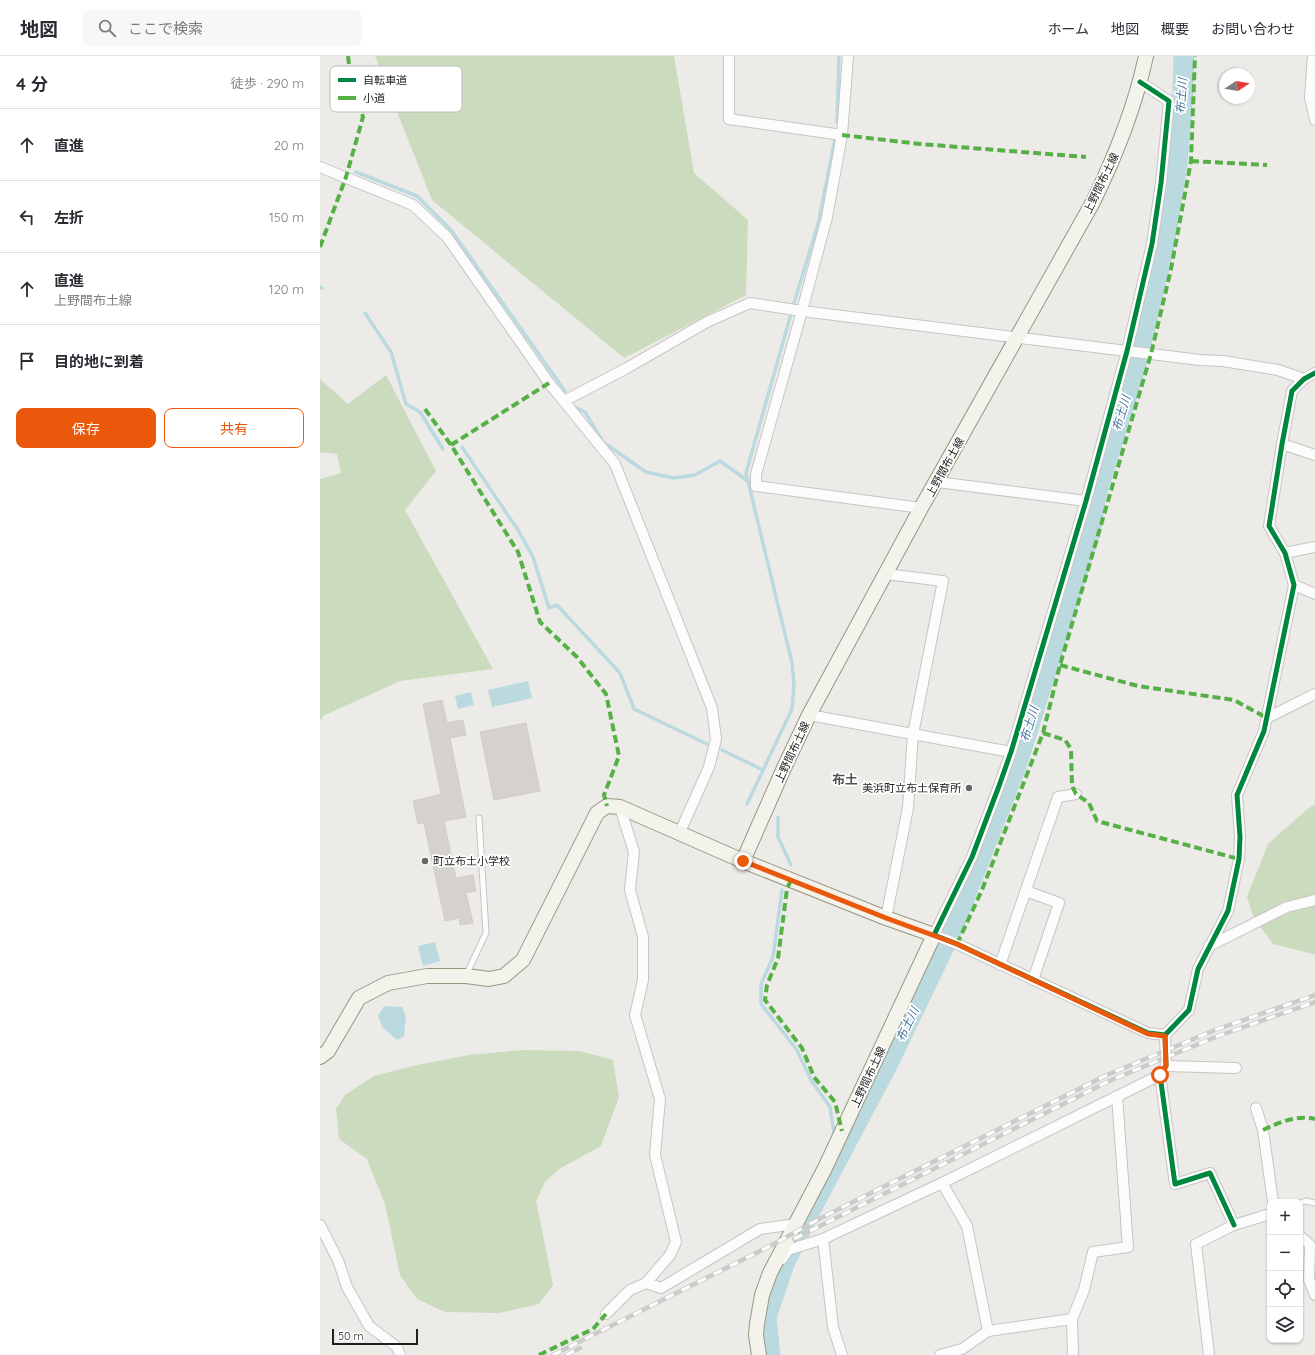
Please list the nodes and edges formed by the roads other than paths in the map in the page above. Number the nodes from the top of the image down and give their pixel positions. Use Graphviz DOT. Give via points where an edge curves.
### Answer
graph roads {
  1 [pos="730,56"];
  2 [pos="848,56"];
  3 [pos="1146,56"];
  4 [pos="1313,56"];
  5 [pos="1140,82"];
  6 [pos="1315,120"];
  7 [pos="842,135"];
  8 [pos="320,167"];
  9 [pos="802,311"];
  10 [pos="1017,337"];
  11 [pos="1127,351"];
  12 [pos="1315,374"];
  13 [pos="1304,379"];
  14 [pos="564,401"];
  15 [pos="1282,444"];
  16 [pos="1315,455"];
  17 [pos="937,482"];
  18 [pos="1086,501"];
  19 [pos="921,508"];
  20 [pos="1315,548"];
  21 [pos="1285,553"];
  22 [pos="886,574"];
  23 [pos="1294,584"];
  24 [pos="1315,594"];
  25 [pos="1315,694"];
  26 [pos="809,715"];
  27 [pos="1267,718"];
  28 [pos="913,734"];
  29 [pos="1011,752"];
  30 [pos="1076,794"];
  31 [pos="620,807"];
  32 [pos="479,818"];
  33 [pos="680,832"];
  34 [pos="743,861"];
  35 [pos="1026,891"];
  36 [pos="1315,900"];
  37 [pos="886,918"];
  38 [pos="937,936"];
  39 [pos="1209,946"];
  40 [pos="1000,964"];
  41 [pos="466,976"];
  42 [pos="1032,980"];
  43 [pos="1165,1036"];
  44 [pos="320,1057"];
  45 [pos="1166,1066"];
  46 [pos="1236,1068"];
  47 [pos="1160,1075"];
  48 [pos="1117,1096"];
  49 [pos="1256,1108"];
  50 [pos="942,1183"];
  51 [pos="1273,1199"];
  52 [pos="1303,1202"];
  53 [pos="1315,1203"];
  54 [pos="1267,1215"];
  55 [pos="796,1224"];
  56 [pos="1234,1225"];
  57 [pos="320,1226"];
  58 [pos="1303,1238"];
  59 [pos="824,1239"];
  60 [pos="1312,1246"];
  61 [pos="646,1283"];
  62 [pos="762,1295"];
  63 [pos="1315,1295"];
  64 [pos="606,1314"];
  65 [pos="1072,1320"];
  66 [pos="988,1331"];
  67 [pos="963,1352"];
  68 [pos="400,1355"];
  69 [pos="759,1355"];
  70 [pos="842,1355"];
  71 [pos="940,1355"];
  72 [pos="1073,1355"];
  73 [pos="1209,1355"];
  1 -- 7 [label="street" via="729,119"];
  2 -- 7 [label="street"];
  3 -- 5 [label="main road, 上野間布土線"];
  4 -- 6 [label="street" via="1310,98"];
  5 -- 10 [label="main road, 上野間布土線" via="1111,165"];
  5 -- 11 [label="street" via="1169,101 1152,244"];
  7 -- 9 [label="street" via="827,217"];
  8 -- 14 [label="street" via="413,205 447,236"];
  9 -- 10 [label="street"];
  9 -- 14 [label="street" via="750,303 707,322"];
  9 -- 19 [label="street" via="756,474 756,486"];
  10 -- 11 [label="street"];
  10 -- 17 [label="main road, 上野間布土線"];
  11 -- 13 [label="street" via="1223,361 1270,369"];
  11 -- 18 [label="street"];
  12 -- 13 [label="street"];
  13 -- 15 [label="street" via="1292,391"];
  14 -- 33 [label="street" via="615,464 712,708 716,740 708,767"];
  15 -- 16 [label="street"];
  15 -- 21 [label="street" via="1269,526"];
  17 -- 18 [label="street"];
  17 -- 19 [label="main road, 上野間布土線"];
  18 -- 29 [label="street"];
  19 -- 22 [label="main road, 上野間布土線"];
  20 -- 21 [label="street"];
  21 -- 23 [label="street"];
  22 -- 26 [label="main road, 上野間布土線"];
  22 -- 28 [label="street" via="943,581"];
  23 -- 24 [label="street"];
  23 -- 27 [label="street"];
  25 -- 27 [label="street"];
  26 -- 28 [label="street"];
  26 -- 34 [label="main road, 上野間布土線"];
  27 -- 39 [label="street" via="1237,795 1239,859 1228,911"];
  28 -- 29 [label="street"];
  28 -- 37 [label="street" via="908,808"];
  29 -- 38 [label="street" via="972,857"];
  30 -- 35 [label="street" via="1058,797"];
  31 -- 33 [label="main road"];
  31 -- 41 [label="main road" via="607,806 597,813 523,960 504,976 489,979"];
  31 -- 61 [label="street" via="634,852 630,890 643,937 643,980 635,1015 660,1099 655,1155 676,1242 670,1255"];
  32 -- 41 [label="lane" via="486,933"];
  33 -- 34 [label="main road"];
  34 -- 37 [label="main road"];
  35 -- 40 [label="street"];
  35 -- 42 [label="street" via="1059,903"];
  36 -- 39 [label="street" via="1287,907"];
  37 -- 38 [label="main road"];
  38 -- 40 [label="street"];
  38 -- 55 [label="main road, 上野間布土線"];
  39 -- 43 [label="street" via="1198,969 1189,1010"];
  40 -- 42 [label="street"];
  41 -- 44 [label="main road" via="427,976 388,983 359,998 328,1051"];
  42 -- 43 [label="street" via="1148,1034"];
  43 -- 45 [label="street"];
  45 -- 46 [label="street"];
  45 -- 47 [label="street"];
  47 -- 48 [label="street"];
  47 -- 56 [label="street" via="1175,1184 1210,1173"];
  48 -- 50 [label="street"];
  48 -- 65 [label="street" via="1128,1247 1093,1252 1084,1290"];
  49 -- 51 [label="street" via="1263,1130"];
  50 -- 59 [label="street"];
  50 -- 66 [label="street" via="966,1226"];
  52 -- 53 [label="lane"];
  54 -- 56 [label="street"];
  55 -- 61 [label="street" via="760,1229 661,1288"];
  55 -- 62 [label="main road, 上野間布土線" via="770,1273"];
  56 -- 73 [label="street" via="1196,1244"];
  57 -- 68 [label="street" via="338,1260 347,1287 369,1326 397,1348"];
  58 -- 60 [label="street"];
  59 -- 62 [label="street" via="788,1250"];
  59 -- 70 [label="street" via="833,1327"];
  60 -- 63 [label="street" via="1309,1280"];
  61 -- 64 [label="street" via="630,1290"];
  62 -- 69 [label="main road, 上野間布土線" via="756,1336"];
  65 -- 66 [label="street"];
  65 -- 72 [label="street"];
  66 -- 67 [label="street"];
  67 -- 71 [label="street"];
}
